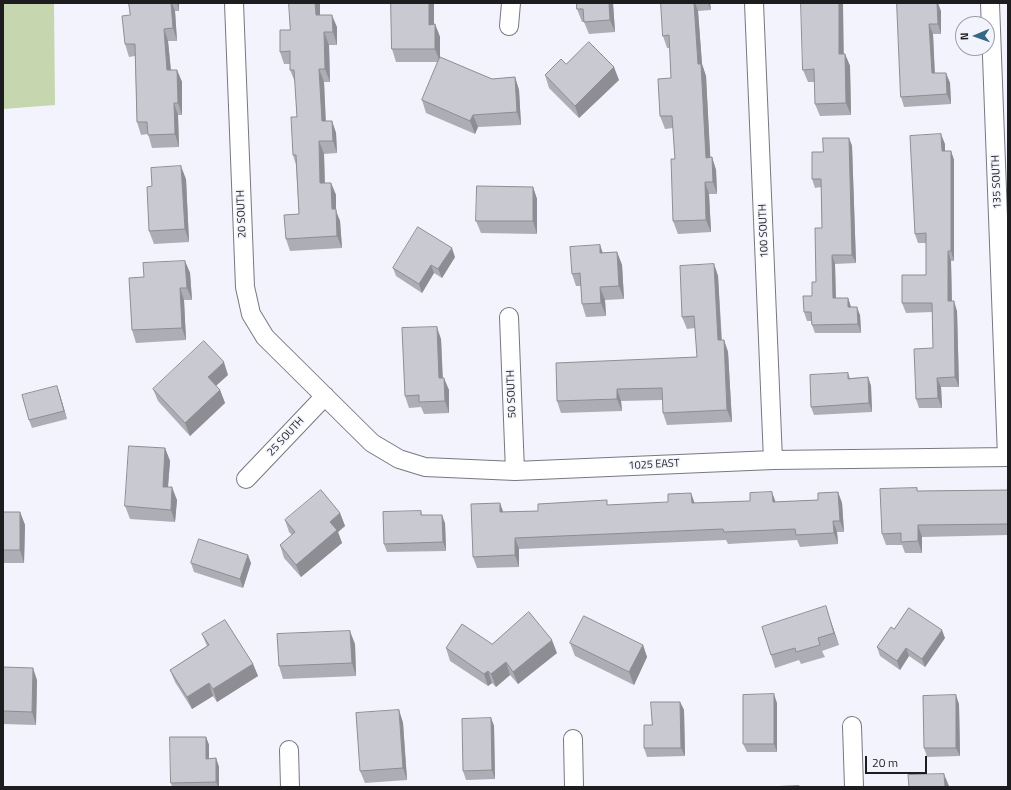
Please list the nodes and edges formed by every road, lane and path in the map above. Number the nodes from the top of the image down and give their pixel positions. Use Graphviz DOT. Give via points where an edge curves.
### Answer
graph roads {
  1 [pos="234,3"];
  2 [pos="511,3"];
  3 [pos="754,3"];
  4 [pos="990,3"];
  5 [pos="509,26"];
  6 [pos="509,317"];
  7 [pos="325,396"];
  8 [pos="1007,457"];
  9 [pos="773,460"];
  10 [pos="515,471"];
  11 [pos="246,478"];
  12 [pos="852,726"];
  13 [pos="573,738"];
  14 [pos="289,750"];
  15 [pos="290,787"];
  16 [pos="574,787"];
  17 [pos="854,787"];
  1 -- 7 [label="street, 20 SOUTH" via="246,287 251,314 265,337"];
  2 -- 5 [label="street"];
  3 -- 9 [label="street, 100 SOUTH"];
  4 -- 8 [label="street, 135 SOUTH"];
  6 -- 10 [label="street, 50 SOUTH"];
  7 -- 10 [label="street, 1025 EAST" via="372,442 399,459 425,466"];
  7 -- 11 [label="street, 25 SOUTH"];
  8 -- 9 [label="street, 1025 EAST"];
  9 -- 10 [label="street, 1025 EAST"];
  12 -- 17 [label="street"];
  13 -- 16 [label="street"];
  14 -- 15 [label="street"];
}
